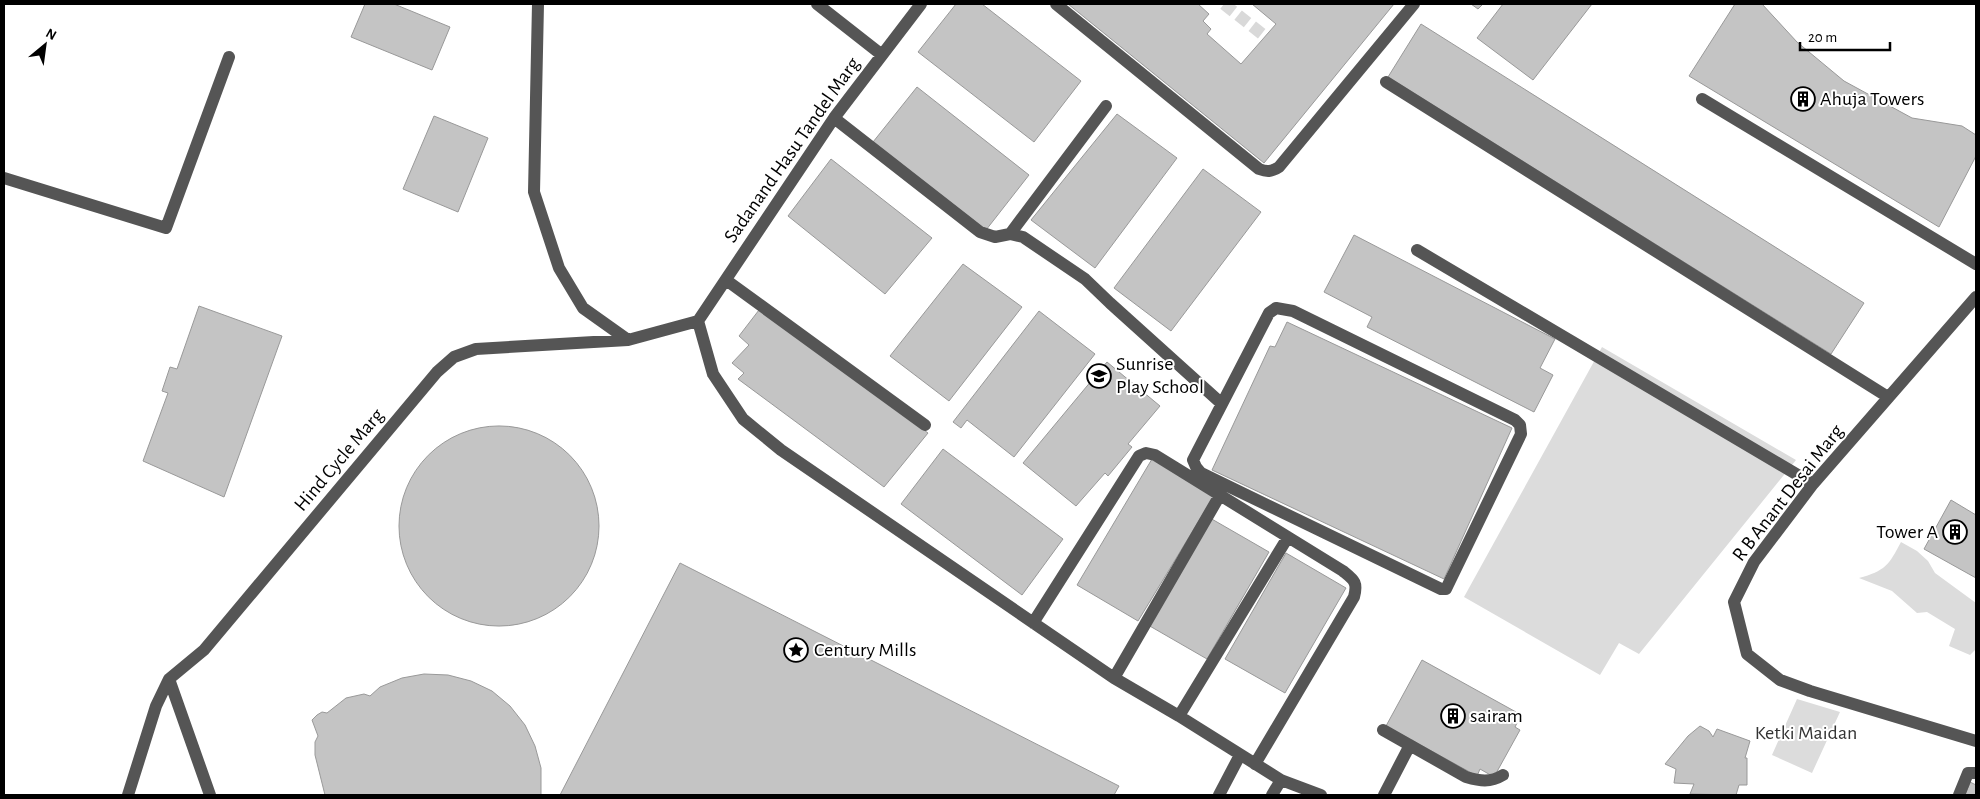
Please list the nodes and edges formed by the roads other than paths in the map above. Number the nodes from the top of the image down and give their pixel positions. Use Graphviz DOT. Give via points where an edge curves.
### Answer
graph roads {
  1 [pos="538,4"];
  2 [pos="817,4"];
  3 [pos="921,4"];
  4 [pos="1056,4"];
  5 [pos="1414,4"];
  6 [pos="832,9"];
  7 [pos="882,55"];
  8 [pos="229,57"];
  9 [pos="1386,82"];
  10 [pos="1702,99"];
  11 [pos="1106,106"];
  12 [pos="834,118"];
  13 [pos="4,178"];
  14 [pos="1010,234"];
  15 [pos="1417,250"];
  16 [pos="1976,264"];
  17 [pos="726,280"];
  18 [pos="1976,297"];
  19 [pos="698,320"];
  20 [pos="628,340"];
  21 [pos="1888,397"];
  22 [pos="1222,404"];
  23 [pos="925,425"];
  24 [pos="1813,484"];
  25 [pos="1220,495"];
  26 [pos="1288,537"];
  27 [pos="1033,622"];
  28 [pos="1114,678"];
  29 [pos="169,679"];
  30 [pos="1179,716"];
  31 [pos="1383,730"];
  32 [pos="1976,741"];
  33 [pos="1410,745"];
  34 [pos="1240,755"];
  35 [pos="1255,764"];
  36 [pos="1976,773"];
  37 [pos="1503,775"];
  38 [pos="1281,780"];
  39 [pos="128,795"];
  40 [pos="210,795"];
  41 [pos="1219,795"];
  42 [pos="1272,795"];
  43 [pos="1322,795"];
  44 [pos="1384,795"];
  45 [pos="1958,795"];
  1 -- 20 [label="street" via="534,192 559,268 583,308"];
  2 -- 6 [label="street"];
  3 -- 7 [label="street, Sadanand Hasu Tandel Marg"];
  4 -- 5 [label="street" via="1266,172 1279,167"];
  6 -- 7 [label="street"];
  7 -- 12 [label="street, Sadanand Hasu Tandel Marg"];
  8 -- 13 [label="street" via="166,228"];
  9 -- 21 [label="street"];
  10 -- 16 [label="street"];
  11 -- 14 [label="street"];
  12 -- 14 [label="street" via="980,232 996,237"];
  12 -- 17 [label="street, Sadanand Hasu Tandel Marg"];
  14 -- 22 [label="street" via="1023,237 1085,279"];
  15 -- 24 [label="street"];
  17 -- 19 [label="street, Sadanand Hasu Tandel Marg"];
  17 -- 23 [label="street"];
  18 -- 21 [label="street, R B Anant Desai Marg"];
  19 -- 20 [label="street, Hind Cycle Marg"];
  19 -- 27 [label="street" via="714,374 743,419 781,450"];
  20 -- 29 [label="street, Hind Cycle Marg" via="476,349 454,357 437,372 204,650"];
  21 -- 24 [label="street, R B Anant Desai Marg"];
  22 -- 22 [label="street" via="1269,313 1276,308 1285,308 1515,420 1522,434 1450,583 1441,590 1201,473 1193,460"];
  24 -- 32 [label="street, R B Anant Desai Marg" via="1754,562 1734,602 1747,654 1780,680"];
  25 -- 26 [label="street"];
  25 -- 27 [label="street" via="1155,455 1146,453 1139,456"];
  25 -- 28 [label="street"];
  26 -- 30 [label="street"];
  26 -- 35 [label="street" via="1343,571 1354,580 1356,588 1354,597"];
  27 -- 28 [label="street"];
  28 -- 30 [label="street"];
  29 -- 39 [label="street, Hind Cycle Marg" via="156,706"];
  29 -- 40 [label="street"];
  30 -- 34 [label="street"];
  31 -- 33 [label="street"];
  33 -- 37 [label="street" via="1466,777 1480,781 1495,780"];
  33 -- 44 [label="street"];
  34 -- 35 [label="street"];
  34 -- 41 [label="street"];
  35 -- 38 [label="street"];
  36 -- 45 [label="street" via="1968,773"];
  38 -- 42 [label="street"];
  38 -- 43 [label="street"];
}
